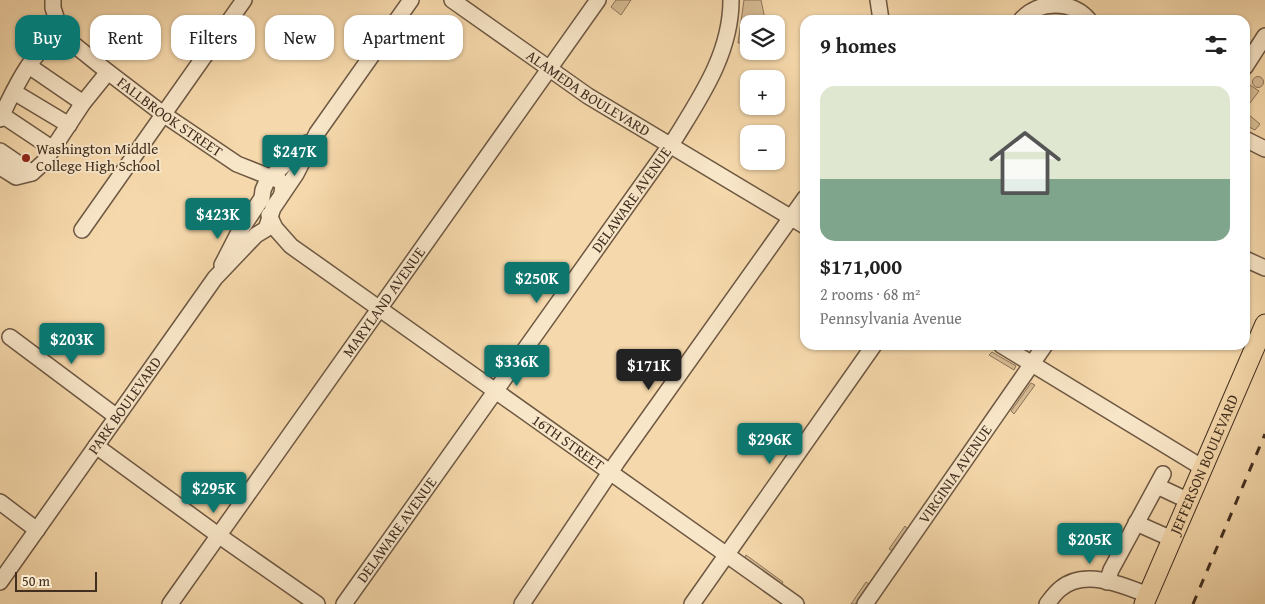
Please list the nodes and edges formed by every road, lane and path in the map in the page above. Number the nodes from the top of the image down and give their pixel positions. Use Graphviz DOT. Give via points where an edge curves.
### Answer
graph roads {
  1 [pos="53,0"];
  2 [pos="244,0"];
  3 [pos="412,0"];
  4 [pos="452,0"];
  5 [pos="598,0"];
  6 [pos="731,0"];
  7 [pos="878,0"];
  8 [pos="1051,1"];
  9 [pos="55,15"];
  10 [pos="880,15"];
  11 [pos="1025,15"];
  12 [pos="1084,15"];
  13 [pos="1265,36"];
  14 [pos="80,49"];
  15 [pos="1250,59"];
  16 [pos="34,60"];
  17 [pos="29,66"];
  18 [pos="550,69"];
  19 [pos="108,72"];
  20 [pos="14,92"];
  21 [pos="83,103"];
  22 [pos="164,114"];
  23 [pos="1,117"];
  24 [pos="68,125"];
  25 [pos="317,133"];
  26 [pos="1250,142"];
  27 [pos="669,145"];
  28 [pos="53,149"];
  29 [pos="1265,149"];
  30 [pos="0,151"];
  31 [pos="237,164"];
  32 [pos="0,167"];
  33 [pos="32,173"];
  34 [pos="274,176"];
  35 [pos="282,193"];
  36 [pos="800,205"];
  37 [pos="263,210"];
  38 [pos="791,218"];
  39 [pos="248,219"];
  40 [pos="800,223"];
  41 [pos="82,230"];
  42 [pos="259,234"];
  43 [pos="291,246"];
  44 [pos="1250,261"];
  45 [pos="1265,268"];
  46 [pos="215,278"];
  47 [pos="380,308"];
  48 [pos="1265,324"];
  49 [pos="10,337"];
  50 [pos="870,350"];
  51 [pos="1009,350"];
  52 [pos="1041,350"];
  53 [pos="1031,363"];
  54 [pos="495,390"];
  55 [pos="117,417"];
  56 [pos="96,446"];
  57 [pos="1203,468"];
  58 [pos="611,472"];
  59 [pos="1189,501"];
  60 [pos="0,502"];
  61 [pos="1136,523"];
  62 [pos="37,530"];
  63 [pos="218,535"];
  64 [pos="1172,539"];
  65 [pos="727,554"];
  66 [pos="0,582"];
  67 [pos="1107,582"];
  68 [pos="1146,599"];
  69 [pos="170,604"];
  70 [pos="317,604"];
  71 [pos="344,604"];
  72 [pos="522,604"];
  73 [pos="692,604"];
  74 [pos="796,604"];
  75 [pos="865,604"];
  76 [pos="1047,604"];
  1 -- 9 [label="street"];
  2 -- 22 [label="street"];
  3 -- 25 [label="street"];
  4 -- 18 [label="street, ALAMEDA BOULEVARD"];
  5 -- 18 [label="street, MARYLAND AVENUE"];
  6 -- 27 [label="street, DELAWARE AVENUE" via="723,50 705,90"];
  7 -- 10 [label="street"];
  8 -- 11 [label="street" via="1038,5"];
  8 -- 12 [label="street" via="1075,6"];
  13 -- 15 [label="street"];
  14 -- 19 [label="street, FALLBROOK STREET"];
  16 -- 17 [label="street"];
  17 -- 20 [label="street"];
  17 -- 21 [label="street"];
  18 -- 27 [label="street, ALAMEDA BOULEVARD"];
  18 -- 47 [label="street, MARYLAND AVENUE"];
  19 -- 21 [label="street"];
  19 -- 22 [label="street, FALLBROOK STREET"];
  20 -- 23 [label="street"];
  20 -- 24 [label="street"];
  21 -- 24 [label="street"];
  22 -- 31 [label="street, FALLBROOK STREET"];
  22 -- 41 [label="street"];
  23 -- 28 [label="street"];
  24 -- 28 [label="street"];
  25 -- 34 [label="street"];
  25 -- 35 [label="street" via="296,174"];
  26 -- 29 [label="street"];
  27 -- 38 [label="street, ALAMEDA BOULEVARD"];
  27 -- 54 [label="street, DELAWARE AVENUE"];
  28 -- 33 [label="street"];
  30 -- 33 [label="street"];
  31 -- 34 [label="street"];
  31 -- 37 [label="street" via="254,184"];
  32 -- 33 [label="street" via="16,177"];
  34 -- 35 [label="street" via="283,186"];
  34 -- 37 [label="street" via="264,185"];
  35 -- 37 [label="street"];
  36 -- 38 [label="street"];
  37 -- 39 [label="street"];
  37 -- 42 [label="street" via="266,229"];
  37 -- 43 [label="street"];
  38 -- 40 [label="street, ALAMEDA BOULEVARD"];
  38 -- 58 [label="street"];
  39 -- 42 [label="street" via="248,230"];
  39 -- 46 [label="street"];
  42 -- 43 [label="street"];
  42 -- 46 [label="street, PARK BOULEVARD"];
  43 -- 47 [label="street, 16TH STREET"];
  44 -- 45 [label="street"];
  46 -- 55 [label="street, PARK BOULEVARD"];
  47 -- 54 [label="street, 16TH STREET"];
  47 -- 63 [label="street, MARYLAND AVENUE"];
  48 -- 57 [label="main road, JEFFERSON BOULEVARD"];
  49 -- 55 [label="street"];
  50 -- 65 [label="street"];
  51 -- 53 [label="street"];
  52 -- 53 [label="street, VIRGINIA AVENUE"];
  53 -- 57 [label="street"];
  53 -- 75 [label="street, VIRGINIA AVENUE"];
  54 -- 58 [label="street, 16TH STREET"];
  54 -- 71 [label="street, DELAWARE AVENUE"];
  55 -- 56 [label="street, PARK BOULEVARD"];
  56 -- 62 [label="street, PARK BOULEVARD"];
  56 -- 63 [label="street"];
  57 -- 59 [label="main road, JEFFERSON BOULEVARD"];
  58 -- 65 [label="street, 16TH STREET"];
  58 -- 72 [label="street"];
  59 -- 61 [label="street" via="1160,480"];
  59 -- 64 [label="main road, JEFFERSON BOULEVARD"];
  60 -- 62 [label="street"];
  61 -- 64 [label="street"];
  61 -- 67 [label="street"];
  62 -- 66 [label="street, PARK BOULEVARD"];
  63 -- 69 [label="street, MARYLAND AVENUE"];
  63 -- 70 [label="street"];
  64 -- 68 [label="main road, JEFFERSON BOULEVARD"];
  65 -- 73 [label="street"];
  65 -- 74 [label="street, 16TH STREET"];
  67 -- 68 [label="street"];
  67 -- 76 [label="street" via="1071,582 1060,588"];
}
